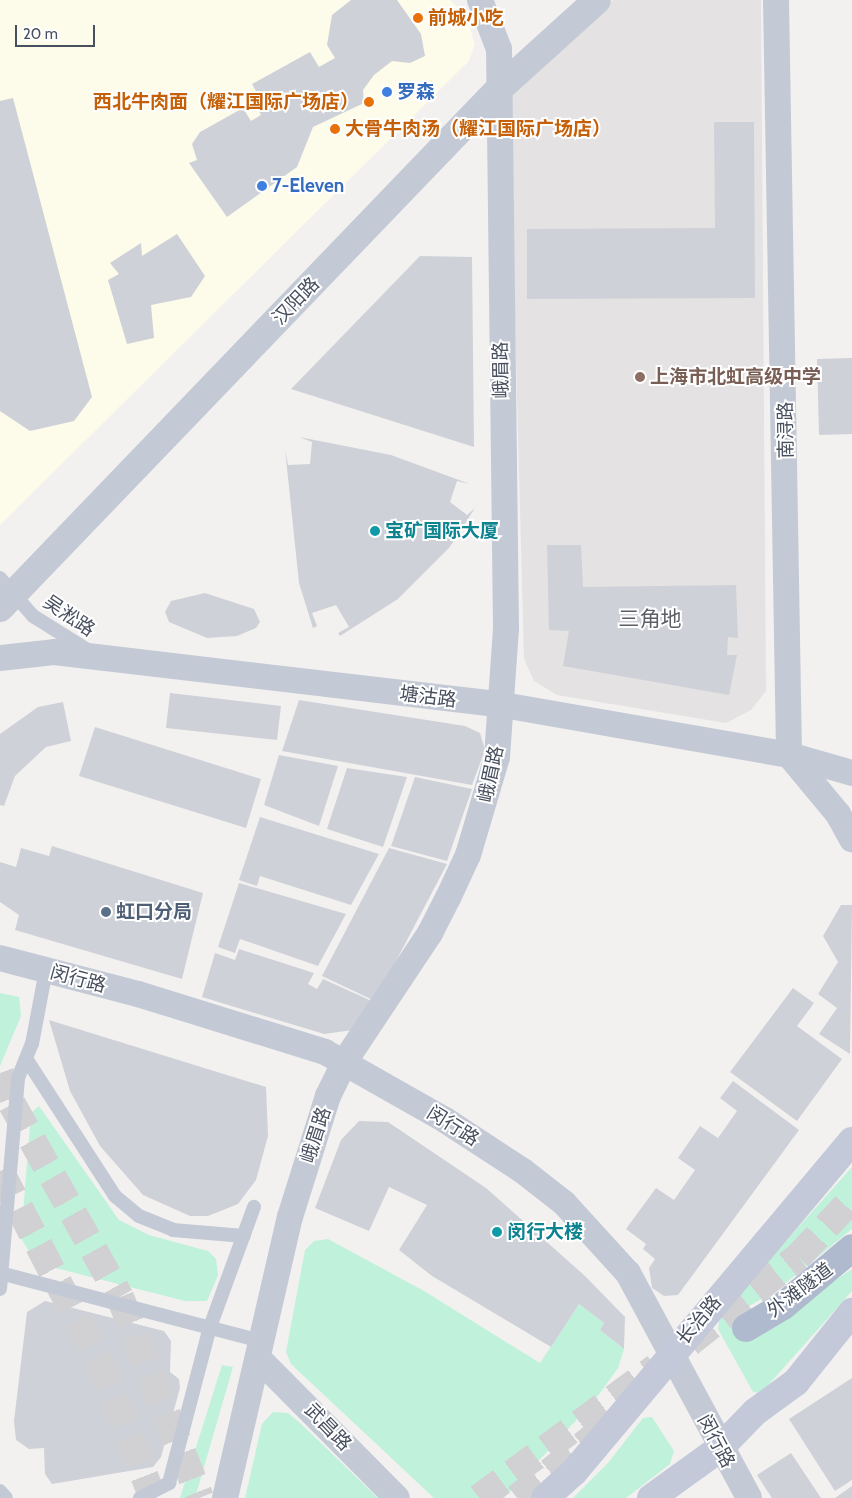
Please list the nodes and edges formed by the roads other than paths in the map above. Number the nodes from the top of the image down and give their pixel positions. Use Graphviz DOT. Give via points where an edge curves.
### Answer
graph roads {
  1 [pos="480,0"];
  2 [pos="596,0"];
  3 [pos="776,0"];
  4 [pos="500,89"];
  5 [pos="4,594"];
  6 [pos="0,658"];
  7 [pos="100,659"];
  8 [pos="502,705"];
  9 [pos="789,755"];
  10 [pos="852,773"];
  11 [pos="852,838"];
  12 [pos="0,958"];
  13 [pos="46,970"];
  14 [pos="27,1060"];
  15 [pos="345,1061"];
  16 [pos="852,1141"];
  17 [pos="254,1207"];
  18 [pos="244,1236"];
  19 [pos="852,1248"];
  20 [pos="1,1274"];
  21 [pos="0,1289"];
  22 [pos="852,1312"];
  23 [pos="210,1327"];
  24 [pos="746,1328"];
  25 [pos="259,1349"];
  26 [pos="671,1353"];
  27 [pos="719,1449"];
  28 [pos="0,1491"];
  29 [pos="6,1498"];
  30 [pos="140,1498"];
  31 [pos="225,1498"];
  32 [pos="397,1498"];
  33 [pos="545,1498"];
  34 [pos="651,1498"];
  35 [pos="749,1498"];
  1 -- 4 [label="street, 峨眉路" via="499,49"];
  2 -- 4 [label="street, 汉阳路"];
  3 -- 9 [label="street, 南浔路"];
  4 -- 5 [label="street, 汉阳路"];
  4 -- 8 [label="street, 峨眉路" via="506,628"];
  5 -- 7 [label="lane, 吴淞路"];
  6 -- 7 [label="street, 塘沽路" via="54,652"];
  7 -- 8 [label="street, 塘沽路"];
  8 -- 9 [label="street, 塘沽路"];
  8 -- 15 [label="street, 峨眉路" via="495,767 468,855 430,933"];
  9 -- 10 [label="street, 塘沽路"];
  9 -- 11 [label="street" via="838,814"];
  12 -- 13 [label="street, 闵行路"];
  13 -- 14 [label="lane"];
  13 -- 15 [label="street, 闵行路" via="287,1038"];
  14 -- 18 [label="lane" via="115,1196 139,1216 173,1230"];
  14 -- 20 [label="lane" via="18,1078"];
  15 -- 25 [label="street, 峨眉路" via="321,1118 290,1217"];
  15 -- 26 [label="street, 闵行路" via="445,1120 564,1203 628,1273"];
  16 -- 26 [label="main road, 长治路"];
  17 -- 18 [label="lane"];
  18 -- 23 [label="lane"];
  19 -- 24 [label="main road, 外滩隧道" via="782,1306"];
  20 -- 21 [label="lane"];
  20 -- 23 [label="lane"];
  22 -- 27 [label="main road" via="796,1382 755,1412"];
  23 -- 25 [label="lane"];
  23 -- 30 [label="lane" via="168,1483"];
  25 -- 31 [label="street, 峨眉路"];
  25 -- 32 [label="street, 武昌路"];
  26 -- 27 [label="street, 闵行路"];
  26 -- 33 [label="main road, 长治路" via="574,1472"];
  27 -- 34 [label="main road"];
  27 -- 35 [label="street, 闵行路"];
  28 -- 29 [label="lane"];
}
